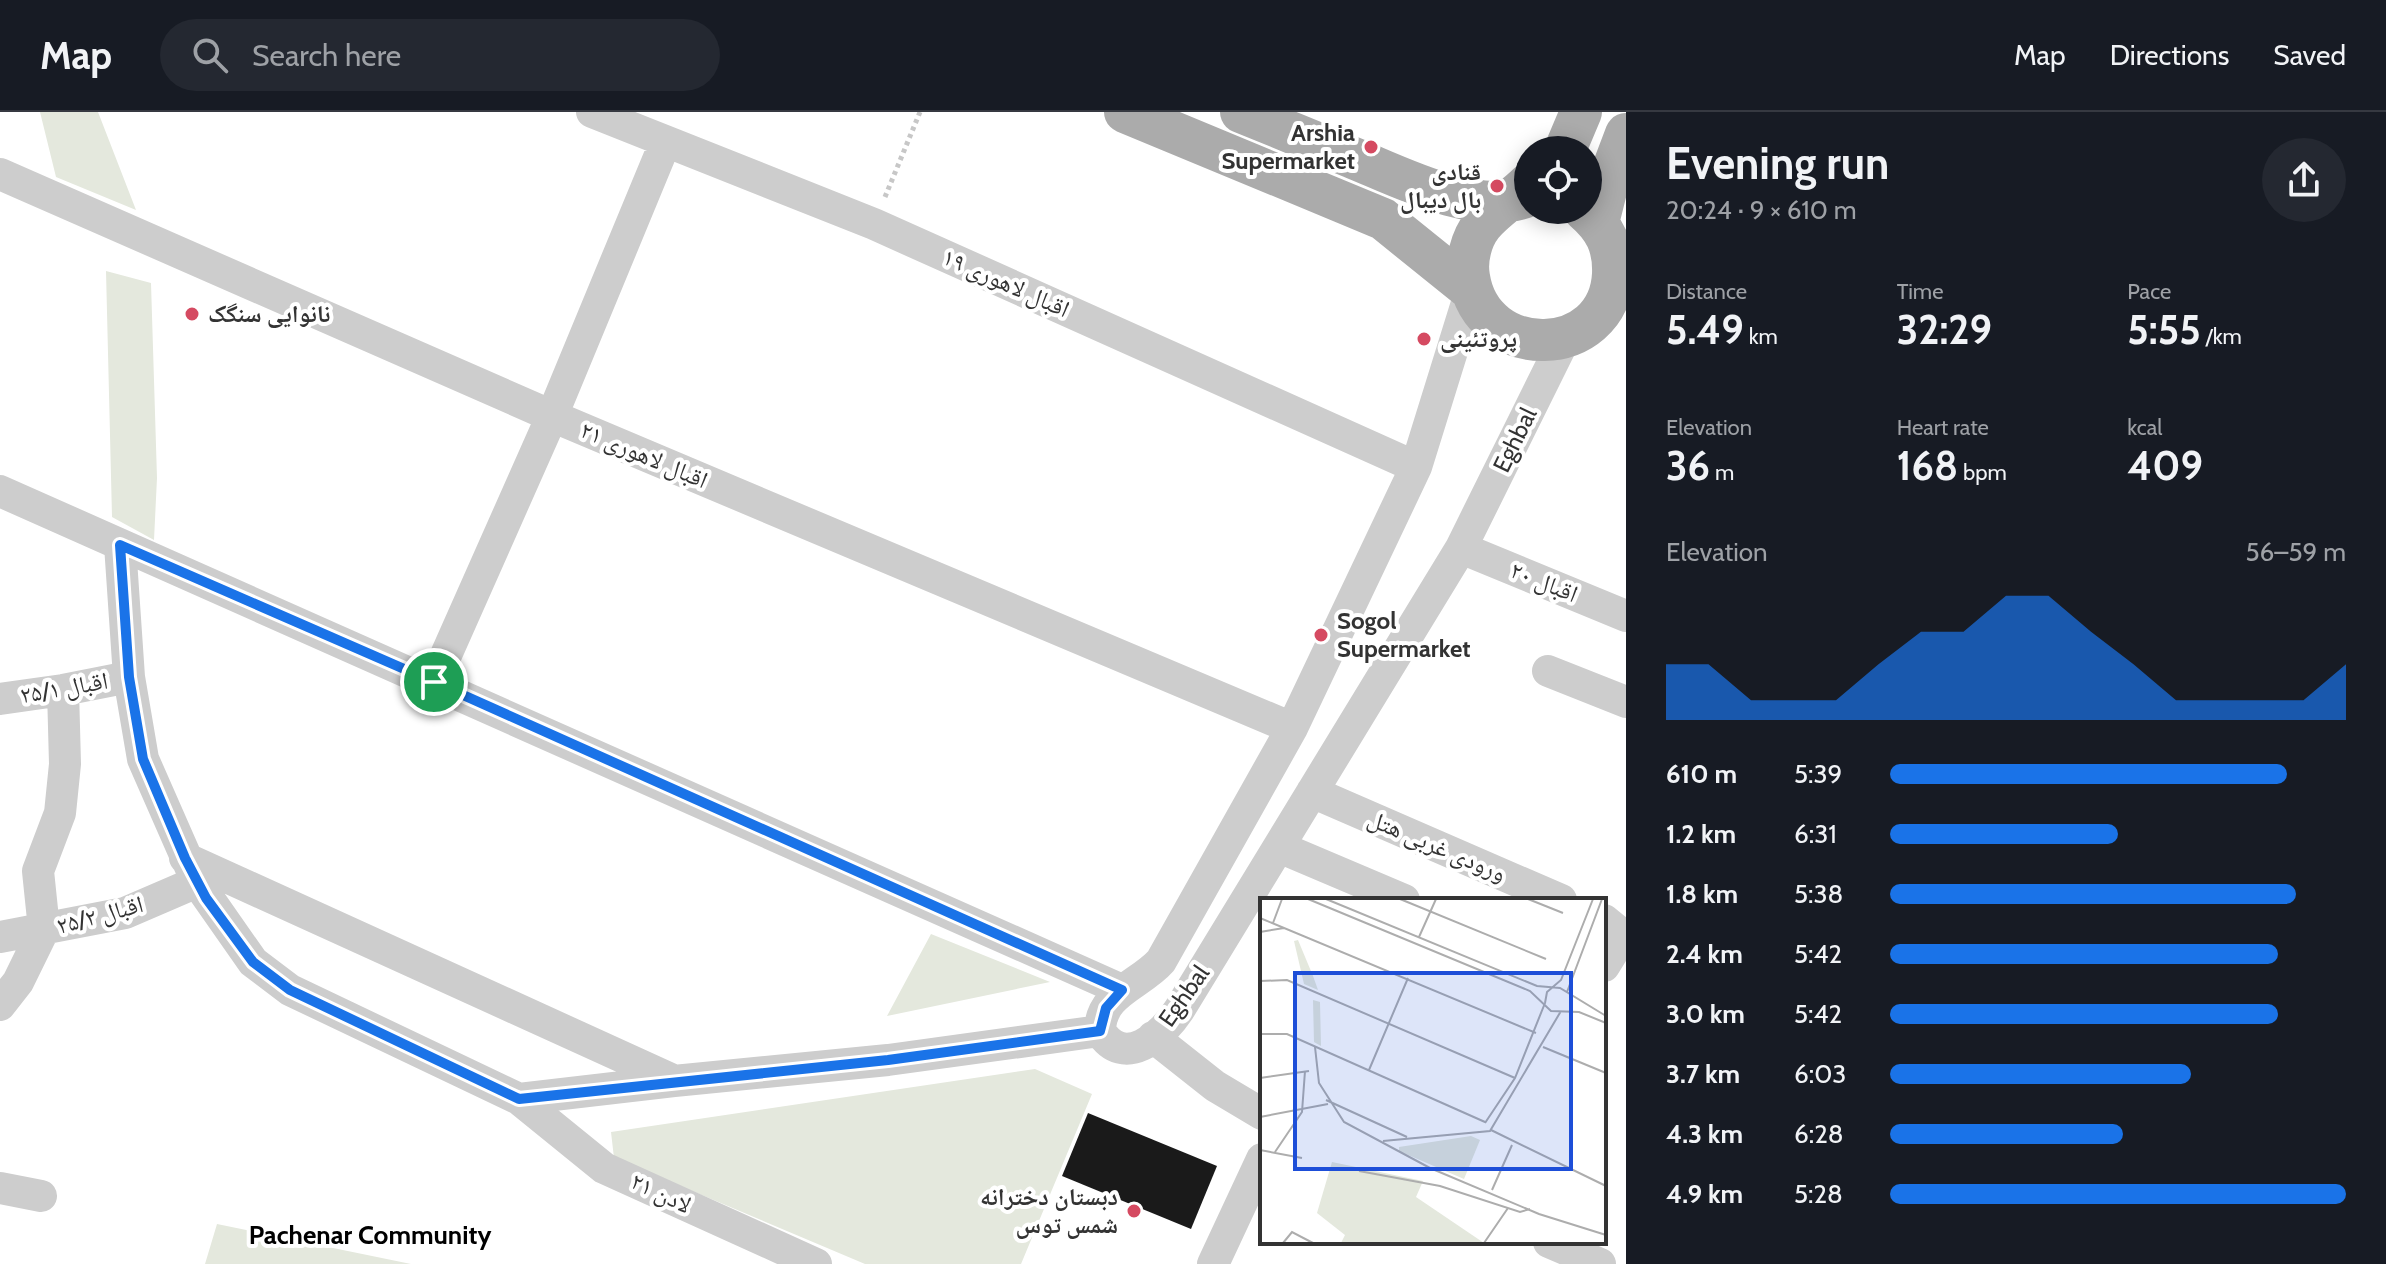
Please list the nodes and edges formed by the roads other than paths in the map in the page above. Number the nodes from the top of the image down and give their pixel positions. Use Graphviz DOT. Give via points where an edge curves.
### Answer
graph roads {
  1 [pos="592,112"];
  2 [pos="1125,112"];
  3 [pos="1241,112"];
  4 [pos="1581,112"];
  5 [pos="1626,134"];
  6 [pos="1571,136"];
  7 [pos="665,143"];
  8 [pos="0,174"];
  9 [pos="1514,195"];
  10 [pos="1514,200"];
  11 [pos="1606,238"];
  12 [pos="1471,290"];
  13 [pos="1594,330"];
  14 [pos="552,416"];
  15 [pos="1416,467"];
  16 [pos="0,491"];
  17 [pos="120,545"];
  18 [pos="1461,548"];
  19 [pos="1626,616"];
  20 [pos="1548,671"];
  21 [pos="129,677"];
  22 [pos="434,682"];
  23 [pos="63,690"];
  24 [pos="0,699"];
  25 [pos="1626,702"];
  26 [pos="1292,728"];
  27 [pos="1312,792"];
  28 [pos="1279,847"];
  29 [pos="191,870"];
  30 [pos="1399,898"];
  31 [pos="1556,898"];
  32 [pos="1606,922"];
  33 [pos="44,929"];
  34 [pos="0,937"];
  35 [pos="1606,963"];
  36 [pos="1122,990"];
  37 [pos="0,1005"];
  38 [pos="1100,1031"];
  39 [pos="1153,1037"];
  40 [pos="674,1081"];
  41 [pos="519,1099"];
  42 [pos="1260,1113"];
  43 [pos="1260,1163"];
  44 [pos="0,1188"];
  45 [pos="41,1196"];
  46 [pos="1554,1244"];
  47 [pos="816,1264"];
  48 [pos="1213,1264"];
  49 [pos="1600,1264"];
  1 -- 7 [label="street, اقبال لاهوری ۱۹"];
  2 -- 12 [label="main road" via="1383,219"];
  3 -- 9 [label="main road" via="1423,187 1465,198"];
  4 -- 6 [label="main road"];
  5 -- 11 [label="main road" via="1609,179"];
  7 -- 14 [label="street"];
  7 -- 15 [label="street, اقبال لاهوری ۱۹" via="874,224"];
  8 -- 14 [label="street, اقبال لاهوری ۲۱"];
  10 -- 12 [label="main road" via="1482,225 1471,247"];
  11 -- 13 [label="main road" via="1612,286"];
  12 -- 13 [label="main road" via="1485,316 1507,333 1535,341"];
  12 -- 15 [label="street, Eghbal"];
  13 -- 18 [label="street, Eghbal"];
  14 -- 22 [label="street"];
  14 -- 26 [label="street, اقبال لاهوری ۲۱"];
  15 -- 26 [label="street, Eghbal"];
  16 -- 17 [label="street"];
  17 -- 21 [label="street, لادن ۲۱"];
  17 -- 22 [label="street"];
  18 -- 19 [label="street, اقبال ۲۰"];
  18 -- 27 [label="street, Eghbal"];
  20 -- 25 [label="street"];
  21 -- 23 [label="street, اقبال ۲۵/۱"];
  21 -- 29 [label="street, لادن ۲۱" via="143,759"];
  22 -- 36 [label="street"];
  23 -- 24 [label="street, اقبال ۲۵/۱"];
  23 -- 33 [label="street" via="60,813 38,871"];
  26 -- 36 [label="street, Eghbal" via="1161,961"];
  27 -- 28 [label="street, Eghbal"];
  27 -- 31 [label="street, ورودی غربی هتل"];
  28 -- 30 [label="street"];
  28 -- 39 [label="street, Eghbal" via="1170,1023"];
  29 -- 33 [label="street, اقبال ۲۵/۲" via="125,913"];
  29 -- 40 [label="street"];
  29 -- 41 [label="street, لادن ۲۱" via="253,962 290,990"];
  32 -- 35 [label="street" via="1615,929"];
  33 -- 34 [label="street, اقبال ۲۵/۲"];
  33 -- 37 [label="street" via="18,982"];
  36 -- 38 [label="street, Eghbal" via="1106,1008"];
  38 -- 39 [label="street, Eghbal" via="1107,1041 1125,1049"];
  38 -- 40 [label="street" via="888,1060"];
  39 -- 42 [label="street" via="1215,1086"];
  40 -- 41 [label="street"];
  41 -- 47 [label="street, لادن ۲۱" via="604,1168"];
  43 -- 48 [label="street"];
  44 -- 45 [label="street"];
  46 -- 49 [label="street"];
}
